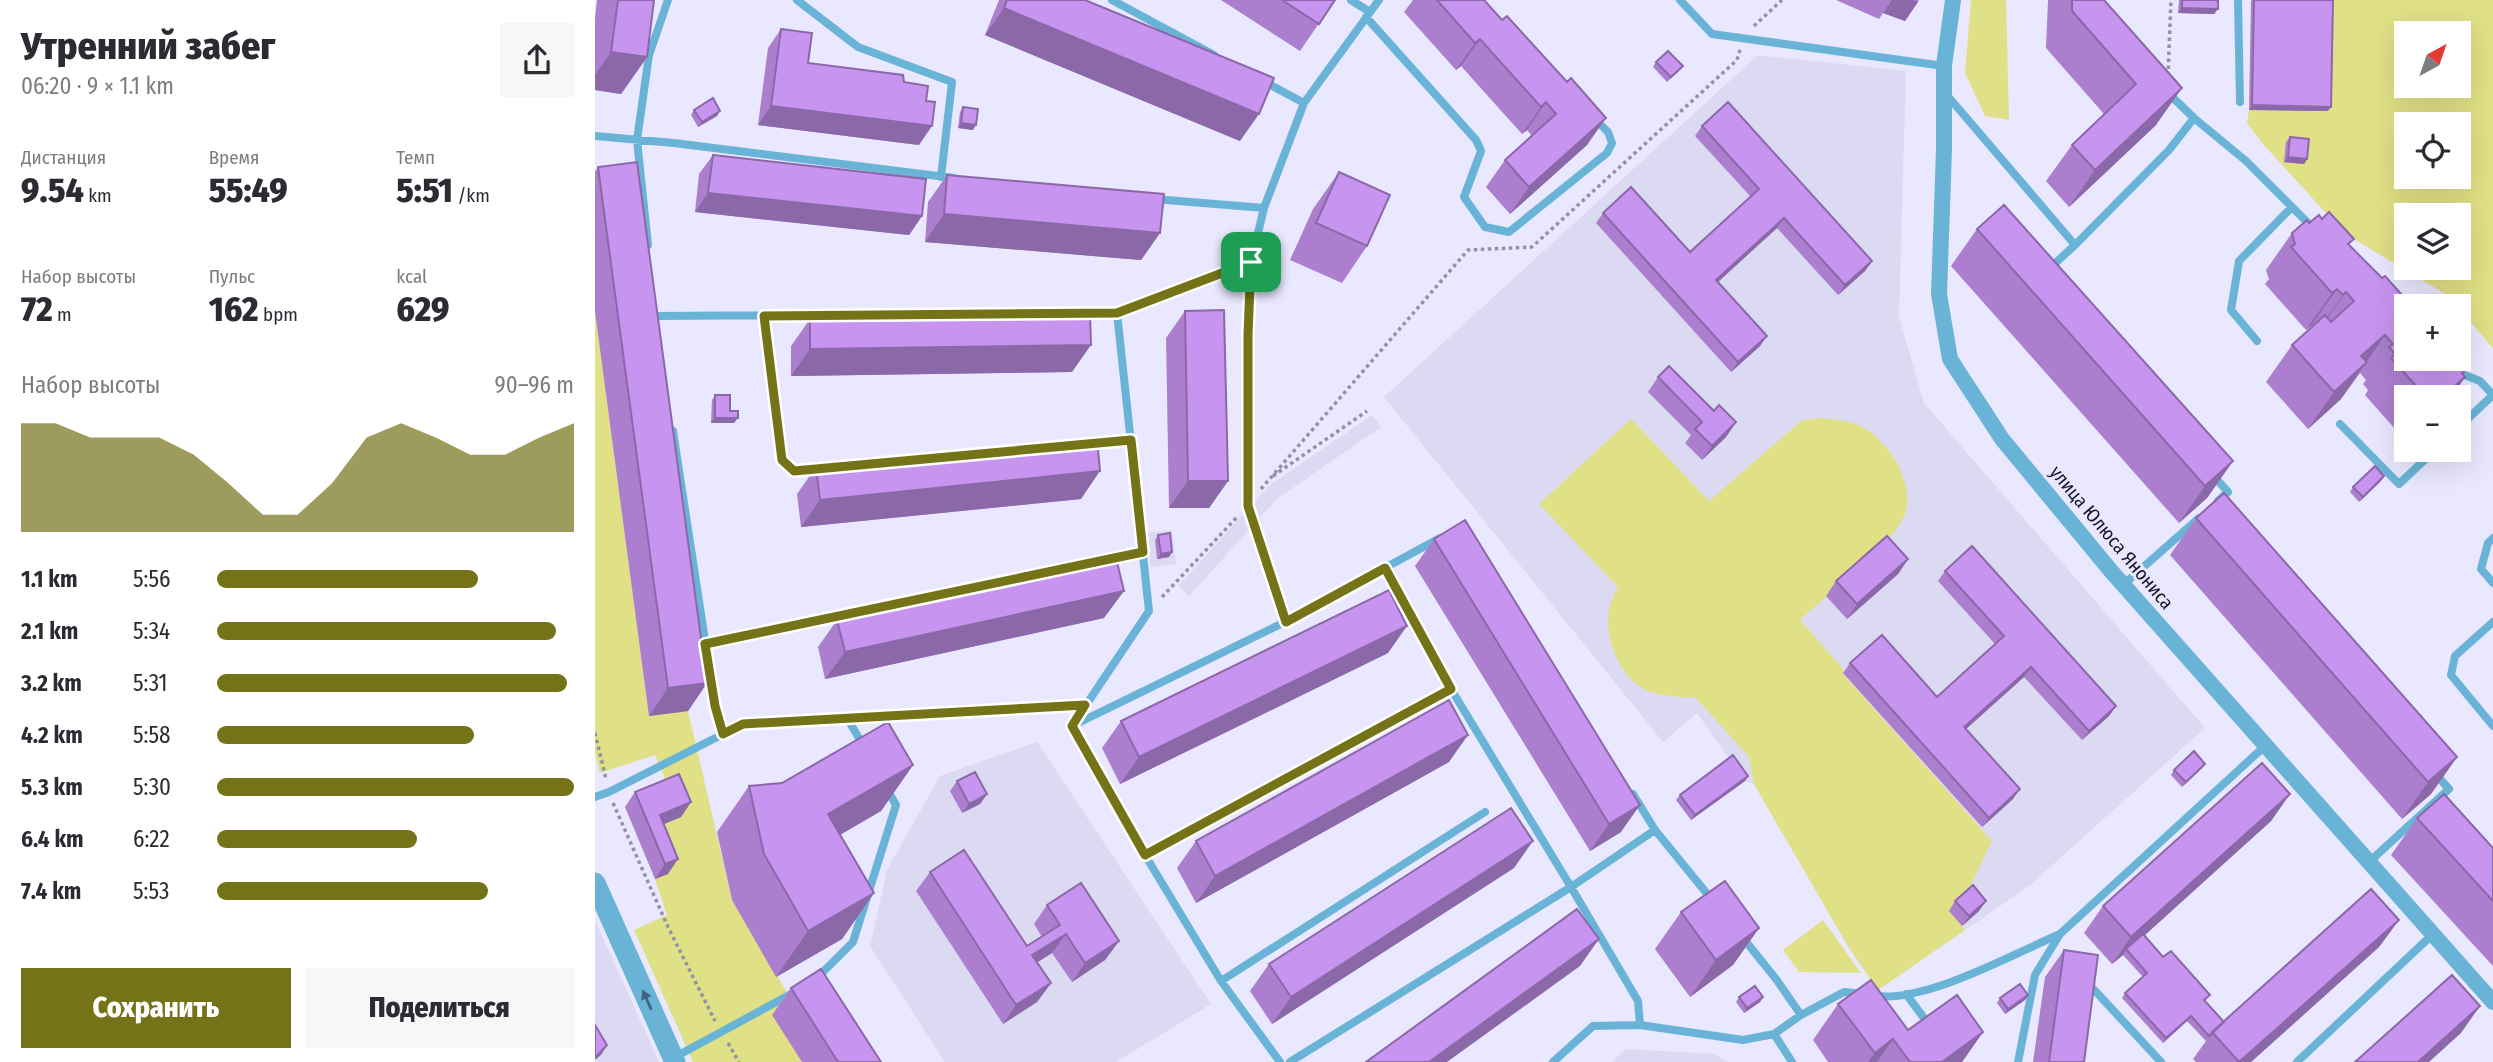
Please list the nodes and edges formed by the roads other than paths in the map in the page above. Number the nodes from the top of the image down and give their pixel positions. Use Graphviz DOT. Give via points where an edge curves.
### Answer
graph roads {
  1 [pos="668,0"];
  2 [pos="797,0"];
  3 [pos="1112,0"];
  4 [pos="1352,0"];
  5 [pos="1379,0"];
  6 [pos="1680,0"];
  7 [pos="1953,0"];
  8 [pos="2238,0"];
  9 [pos="1368,15"];
  10 [pos="1220,58"];
  11 [pos="1944,66"];
  12 [pos="1256,77"];
  13 [pos="2159,82"];
  14 [pos="1944,92"];
  15 [pos="2239,102"];
  16 [pos="1304,103"];
  17 [pos="1590,113"];
  18 [pos="2194,118"];
  19 [pos="595,136"];
  20 [pos="637,140"];
  21 [pos="941,177"];
  22 [pos="969,180"];
  23 [pos="1147,198"];
  24 [pos="2292,207"];
  25 [pos="1264,208"];
  26 [pos="2321,236"];
  27 [pos="2075,245"];
  28 [pos="649,248"];
  29 [pos="1251,262"];
  30 [pos="2046,271"];
  31 [pos="654,302"];
  32 [pos="1117,313"];
  33 [pos="656,316"];
  34 [pos="764,316"];
  35 [pos="658,330"];
  36 [pos="2257,341"];
  37 [pos="2454,371"];
  38 [pos="2493,395"];
  39 [pos="2471,416"];
  40 [pos="2340,424"];
  41 [pos="672,425"];
  42 [pos="1131,440"];
  43 [pos="1077,445"];
  44 [pos="2201,462"];
  45 [pos="2422,462"];
  46 [pos="834,467"];
  47 [pos="2212,506"];
  48 [pos="2204,513"];
  49 [pos="1451,532"];
  50 [pos="2493,538"];
  51 [pos="1143,552"];
  52 [pos="1385,568"];
  53 [pos="2493,583"];
  54 [pos="2123,585"];
  55 [pos="1286,622"];
  56 [pos="2493,622"];
  57 [pos="705,644"];
  58 [pos="1451,689"];
  59 [pos="1085,705"];
  60 [pos="847,718"];
  61 [pos="1072,726"];
  62 [pos="2493,726"];
  63 [pos="723,734"];
  64 [pos="2266,745"];
  65 [pos="865,750"];
  66 [pos="2422,759"];
  67 [pos="884,783"];
  68 [pos="1625,783"];
  69 [pos="595,797"];
  70 [pos="2426,810"];
  71 [pos="1485,812"];
  72 [pos="2434,819"];
  73 [pos="1655,830"];
  74 [pos="1145,855"];
  75 [pos="2369,862"];
  76 [pos="595,883"];
  77 [pos="1571,887"];
  78 [pos="1716,904"];
  79 [pos="1733,925"];
  80 [pos="2433,933"];
  81 [pos="2060,934"];
  82 [pos="2054,945"];
  83 [pos="2062,954"];
  84 [pos="2079,972"];
  85 [pos="1221,981"];
  86 [pos="2087,982"];
  87 [pos="802,988"];
  88 [pos="821,993"];
  89 [pos="1906,994"];
  90 [pos="2085,995"];
  91 [pos="2493,1002"];
  92 [pos="1801,1015"];
  93 [pos="1640,1025"];
  94 [pos="1936,1033"];
  95 [pos="1774,1034"];
  96 [pos="674,1060"];
  97 [pos="1280,1062"];
  98 [pos="1290,1062"];
  99 [pos="1553,1062"];
  100 [pos="1792,1062"];
  101 [pos="2018,1062"];
  102 [pos="2161,1062"];
  103 [pos="2297,1062"];
  1 -- 20 [label="lane" via="649,55"];
  2 -- 21 [label="lane" via="858,47 952,82"];
  3 -- 10 [label="lane"];
  4 -- 9 [label="lane"];
  5 -- 9 [label="lane"];
  6 -- 11 [label="lane" via="1712,34"];
  7 -- 11 [label="street, улица Юлюса Янониса"];
  8 -- 15 [label="lane"];
  9 -- 16 [label="lane"];
  9 -- 17 [label="lane" via="1476,140 1481,151 1464,197 1485,227 1509,233 1607,153 1612,143 1608,132"];
  11 -- 14 [label="street, улица Юлюса Янониса"];
  12 -- 16 [label="lane"];
  13 -- 18 [label="lane"];
  14 -- 27 [label="lane"];
  14 -- 54 [label="street, улица Юлюса Янониса" via="1939,294 1949,359 2003,439"];
  16 -- 25 [label="lane"];
  18 -- 24 [label="lane"];
  18 -- 27 [label="lane" via="2169,150"];
  19 -- 20 [label="lane"];
  20 -- 21 [label="lane"];
  20 -- 28 [label="lane"];
  21 -- 22 [label="lane"];
  23 -- 25 [label="lane"];
  24 -- 26 [label="lane"];
  24 -- 36 [label="lane" via="2239,261 2231,310"];
  25 -- 29 [label="lane"];
  27 -- 30 [label="lane"];
  29 -- 32 [label="lane"];
  29 -- 55 [label="lane" via="1248,506"];
  31 -- 33 [label="lane"];
  32 -- 34 [label="lane"];
  32 -- 42 [label="lane"];
  33 -- 34 [label="lane"];
  33 -- 35 [label="lane"];
  34 -- 46 [label="lane" via="782,460 794,471"];
  37 -- 38 [label="lane" via="2480,381"];
  38 -- 39 [label="lane"];
  40 -- 45 [label="lane" via="2399,484"];
  41 -- 57 [label="lane"];
  42 -- 43 [label="lane"];
  42 -- 51 [label="lane"];
  44 -- 47 [label="lane" via="2228,492"];
  48 -- 54 [label="lane"];
  49 -- 52 [label="lane"];
  50 -- 53 [label="lane" via="2481,569"];
  51 -- 57 [label="lane"];
  51 -- 59 [label="lane" via="1149,611"];
  52 -- 55 [label="lane"];
  52 -- 58 [label="lane"];
  54 -- 64 [label="street, улица Юлюса Янониса"];
  55 -- 61 [label="lane"];
  56 -- 62 [label="lane" via="2455,656 2451,675"];
  57 -- 63 [label="lane"];
  58 -- 74 [label="lane"];
  58 -- 77 [label="lane"];
  59 -- 60 [label="lane"];
  59 -- 61 [label="lane"];
  60 -- 63 [label="lane" via="743,724"];
  60 -- 65 [label="lane"];
  61 -- 74 [label="lane"];
  63 -- 69 [label="lane"];
  64 -- 75 [label="street, улица Юлюса Янониса"];
  64 -- 81 [label="lane"];
  66 -- 70 [label="lane" via="2449,789"];
  67 -- 88 [label="lane" via="896,805 853,942 814,981"];
  68 -- 73 [label="lane"];
  70 -- 72 [label="lane"];
  70 -- 75 [label="lane"];
  71 -- 85 [label="lane"];
  73 -- 77 [label="lane"];
  73 -- 78 [label="lane"];
  74 -- 85 [label="lane"];
  75 -- 80 [label="street, улица Юлюса Янониса"];
  96 -- 76 [label="street, one-way"];
  77 -- 93 [label="lane" via="1638,1001"];
  77 -- 98 [label="lane"];
  79 -- 92 [label="lane"];
  80 -- 91 [label="street, улица Юлюса Янониса"];
  80 -- 103 [label="lane"];
  81 -- 82 [label="lane"];
  81 -- 89 [label="lane" via="1929,991"];
  82 -- 83 [label="lane"];
  82 -- 101 [label="lane" via="2035,975"];
  84 -- 86 [label="lane"];
  85 -- 97 [label="lane"];
  86 -- 90 [label="lane"];
  86 -- 102 [label="lane"];
  87 -- 96 [label="lane"];
  89 -- 92 [label="lane" via="1885,997 1844,992"];
  89 -- 94 [label="lane"];
  92 -- 95 [label="lane"];
  93 -- 95 [label="lane" via="1743,1040"];
  93 -- 99 [label="lane" via="1593,1026"];
  95 -- 100 [label="lane"];
}
